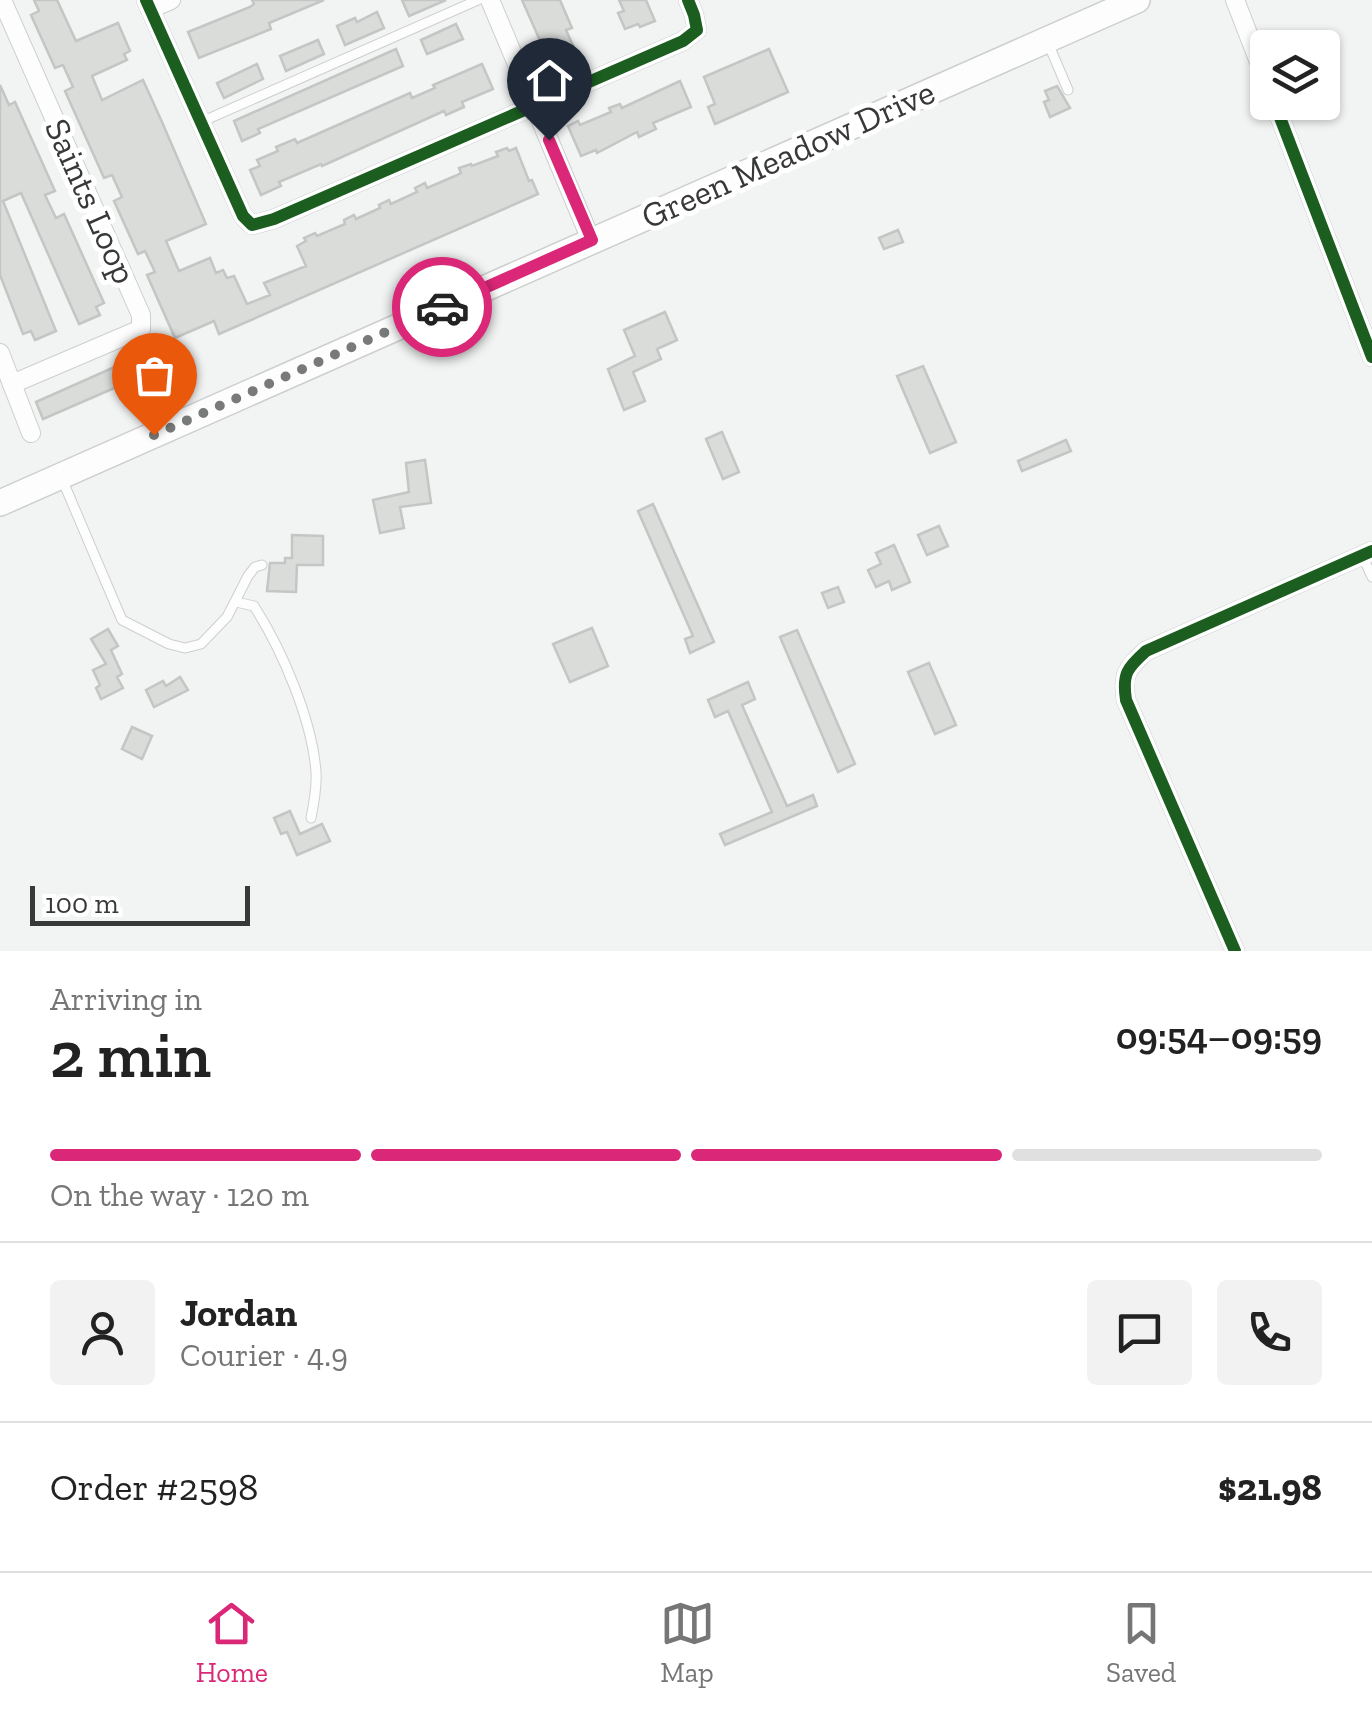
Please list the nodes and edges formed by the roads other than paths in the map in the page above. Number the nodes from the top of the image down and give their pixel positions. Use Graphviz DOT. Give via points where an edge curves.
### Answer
graph roads {
  1 [pos="2,0"];
  2 [pos="172,0"];
  3 [pos="478,0"];
  4 [pos="490,0"];
  5 [pos="688,0"];
  6 [pos="1137,0"];
  7 [pos="1235,0"];
  8 [pos="148,5"];
  9 [pos="1250,39"];
  10 [pos="1046,40"];
  11 [pos="1068,90"];
  12 [pos="534,107"];
  13 [pos="1281,120"];
  14 [pos="201,122"];
  15 [pos="592,240"];
  16 [pos="0,354"];
  17 [pos="1372,357"];
  18 [pos="12,384"];
  19 [pos="31,433"];
  20 [pos="61,476"];
  21 [pos="0,503"];
  22 [pos="1367,553"];
  23 [pos="262,565"];
  24 [pos="1372,577"];
  25 [pos="236,602"];
  26 [pos="311,818"];
  27 [pos="1235,951"];
  1 -- 18 [label="street, Saints Loop" via="141,314 141,329"];
  2 -- 8 [label="street"];
  3 -- 14 [label="lane"];
  4 -- 12 [label="street"];
  5 -- 12 [label="street" via="697,30 682,41"];
  6 -- 10 [label="main road, Green Meadow Drive"];
  7 -- 9 [label="street"];
  8 -- 14 [label="street"];
  10 -- 11 [label="lane"];
  10 -- 15 [label="main road, Green Meadow Drive"];
  12 -- 14 [label="street" via="252,224"];
  12 -- 15 [label="street"];
  13 -- 17 [label="street"];
  15 -- 20 [label="main road, Green Meadow Drive"];
  16 -- 18 [label="street"];
  18 -- 19 [label="street"];
  20 -- 21 [label="main road, Green Meadow Drive"];
  20 -- 25 [label="lane" via="122,620 185,648 201,644"];
  22 -- 24 [label="lane"];
  22 -- 27 [label="street" via="1146,651 1128,666 1126,700"];
  23 -- 25 [label="lane" via="248,576"];
  25 -- 26 [label="lane" via="254,606 298,694 316,772"];
}
